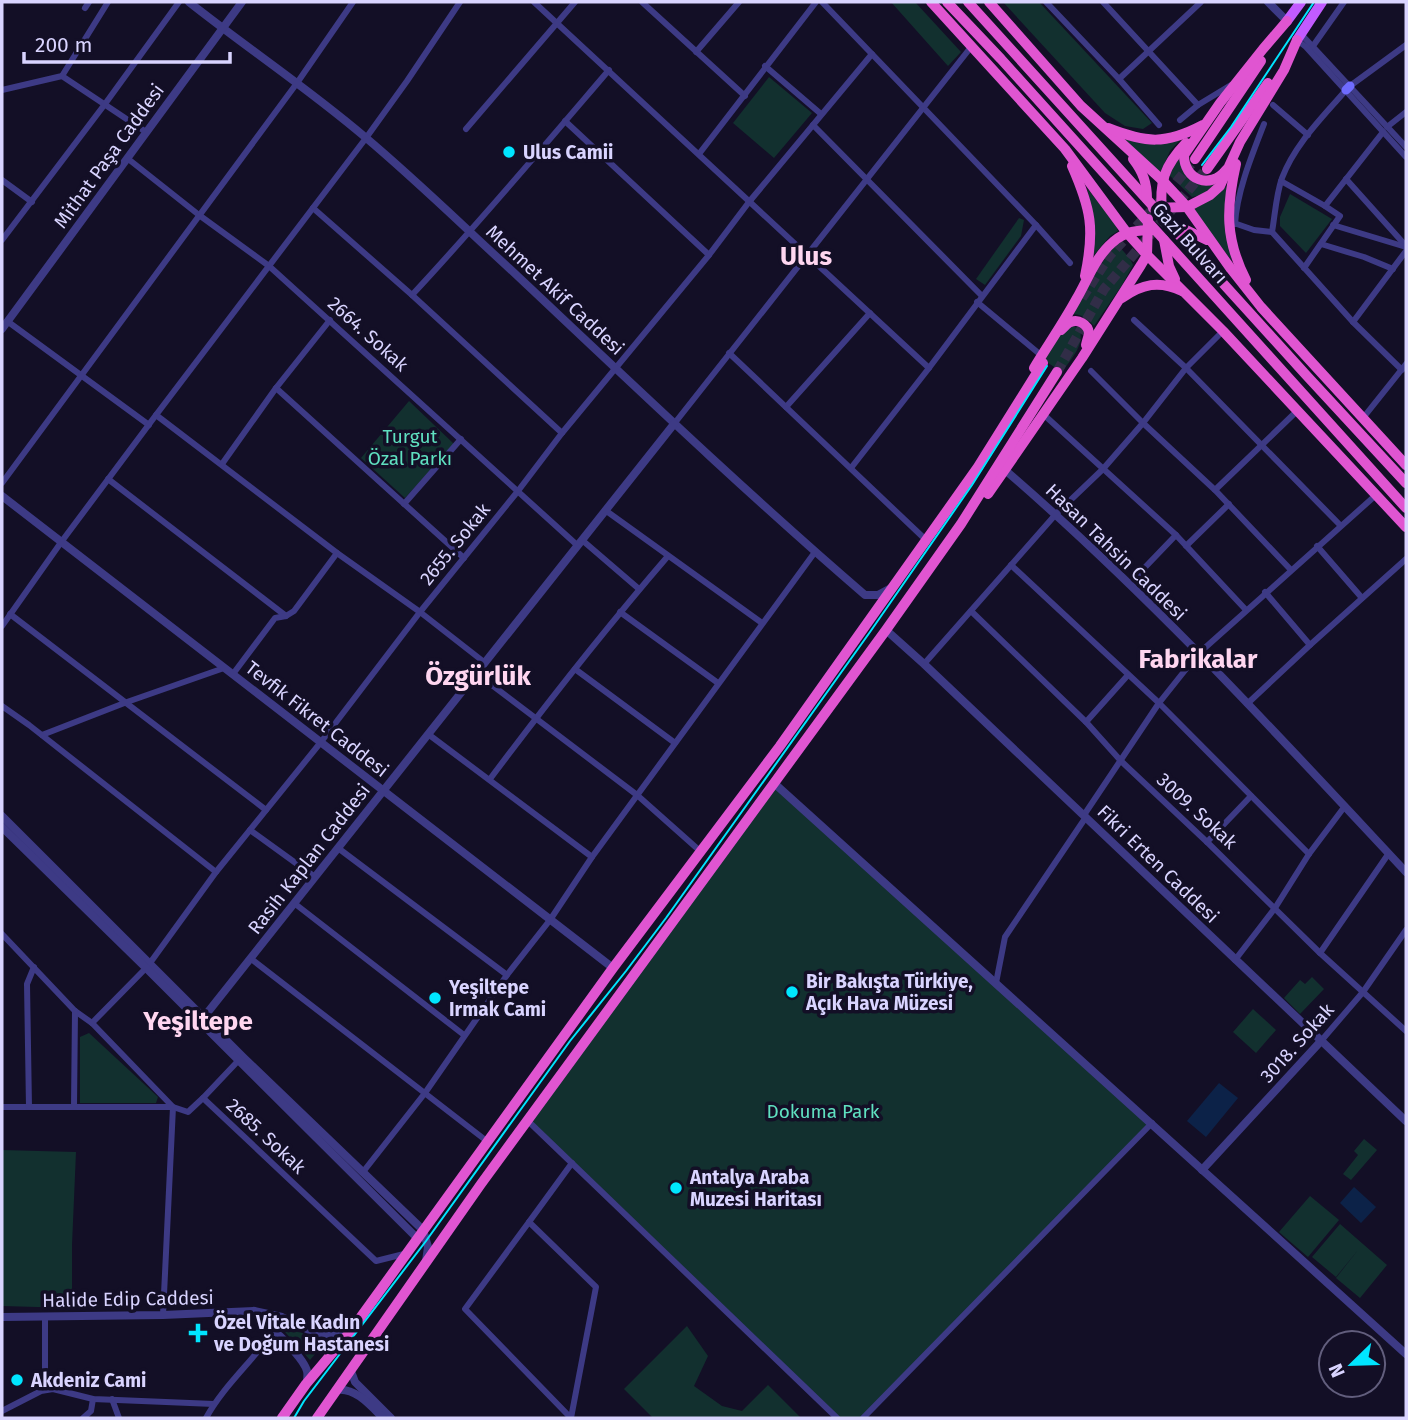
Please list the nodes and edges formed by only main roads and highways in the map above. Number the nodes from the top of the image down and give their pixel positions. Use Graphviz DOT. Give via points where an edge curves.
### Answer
graph roads {
  1 [pos="931,2"];
  2 [pos="947,2"];
  3 [pos="968,2"];
  4 [pos="989,2"];
  5 [pos="1301,2"];
  6 [pos="1322,2"];
  7 [pos="1289,18"];
  8 [pos="1299,37"];
  9 [pos="1205,124"];
  10 [pos="1101,126"];
  11 [pos="1240,142"];
  12 [pos="1124,146"];
  13 [pos="1065,149"];
  14 [pos="1195,159"];
  15 [pos="1230,163"];
  16 [pos="1207,169"];
  17 [pos="1162,180"];
  18 [pos="1098,193"];
  19 [pos="1187,207"];
  20 [pos="1147,208"];
  21 [pos="1161,208"];
  22 [pos="1148,230"];
  23 [pos="1163,230"];
  24 [pos="1127,233"];
  25 [pos="1213,243"];
  26 [pos="1147,255"];
  27 [pos="1178,284"];
  28 [pos="1082,289"];
  29 [pos="1186,293"];
  30 [pos="1115,305"];
  31 [pos="1261,307"];
  32 [pos="1050,341"];
  33 [pos="1082,358"];
  34 [pos="1057,372"];
  35 [pos="1406,465"];
  36 [pos="1406,483"];
  37 [pos="1406,508"];
  38 [pos="961,524"];
  39 [pos="1406,527"];
  40 [pos="613,968"];
  41 [pos="638,968"];
  42 [pos="282,1418"];
  43 [pos="317,1418"];
  1 -- 13 [label="highway"];
  2 -- 37 [label="highway, Gazi Bulvarı"];
  3 -- 36 [label="highway, Gazi Bulvarı"];
  4 -- 10 [label="highway"];
  5 -- 7 [label="main road"];
  6 -- 8 [label="main road"];
  7 -- 9 [label="highway"];
  7 -- 14 [label="highway"];
  8 -- 11 [label="highway"];
  8 -- 16 [label="highway"];
  9 -- 10 [label="highway" via="1154,141"];
  9 -- 15 [label="highway" via="1184,155 1187,170 1199,180 1212,180"];
  9 -- 17 [label="highway" via="1173,157"];
  10 -- 12 [label="highway"];
  11 -- 15 [label="highway"];
  11 -- 31 [label="highway" via="1230,190 1231,239"];
  12 -- 17 [label="highway"];
  12 -- 20 [label="highway" via="1144,176"];
  13 -- 18 [label="highway"];
  13 -- 28 [label="highway" via="1082,187 1091,228"];
  15 -- 19 [label="highway" via="1220,186"];
  17 -- 19 [label="highway"];
  17 -- 21 [label="highway"];
  18 -- 20 [label="highway" via="1113,204"];
  18 -- 24 [label="highway"];
  19 -- 21 [label="highway"];
  19 -- 25 [label="highway"];
  20 -- 21 [label="highway"];
  20 -- 22 [label="highway"];
  21 -- 23 [label="highway"];
  22 -- 23 [label="highway"];
  22 -- 24 [label="highway"];
  22 -- 26 [label="highway"];
  23 -- 25 [label="highway" via="1186,230"];
  23 -- 27 [label="highway" via="1169,266"];
  24 -- 26 [label="highway"];
  24 -- 28 [label="highway" via="1104,250"];
  25 -- 31 [label="highway"];
  26 -- 27 [label="highway"];
  26 -- 30 [label="highway"];
  27 -- 29 [label="highway"];
  28 -- 32 [label="highway"];
  29 -- 30 [label="highway" via="1170,285 1144,285"];
  29 -- 39 [label="highway"];
  30 -- 33 [label="highway"];
  31 -- 35 [label="highway"];
  32 -- 33 [label="highway" via="1072,321 1083,323 1089,333"];
  32 -- 40 [label="highway" via="952,502 894,586"];
  33 -- 38 [label="highway" via="1006,470"];
  34 -- 38 [label="highway"];
  38 -- 41 [label="highway"];
  40 -- 41 [label="highway"];
  40 -- 42 [label="highway" via="350,1332"];
  41 -- 43 [label="highway"];
}
